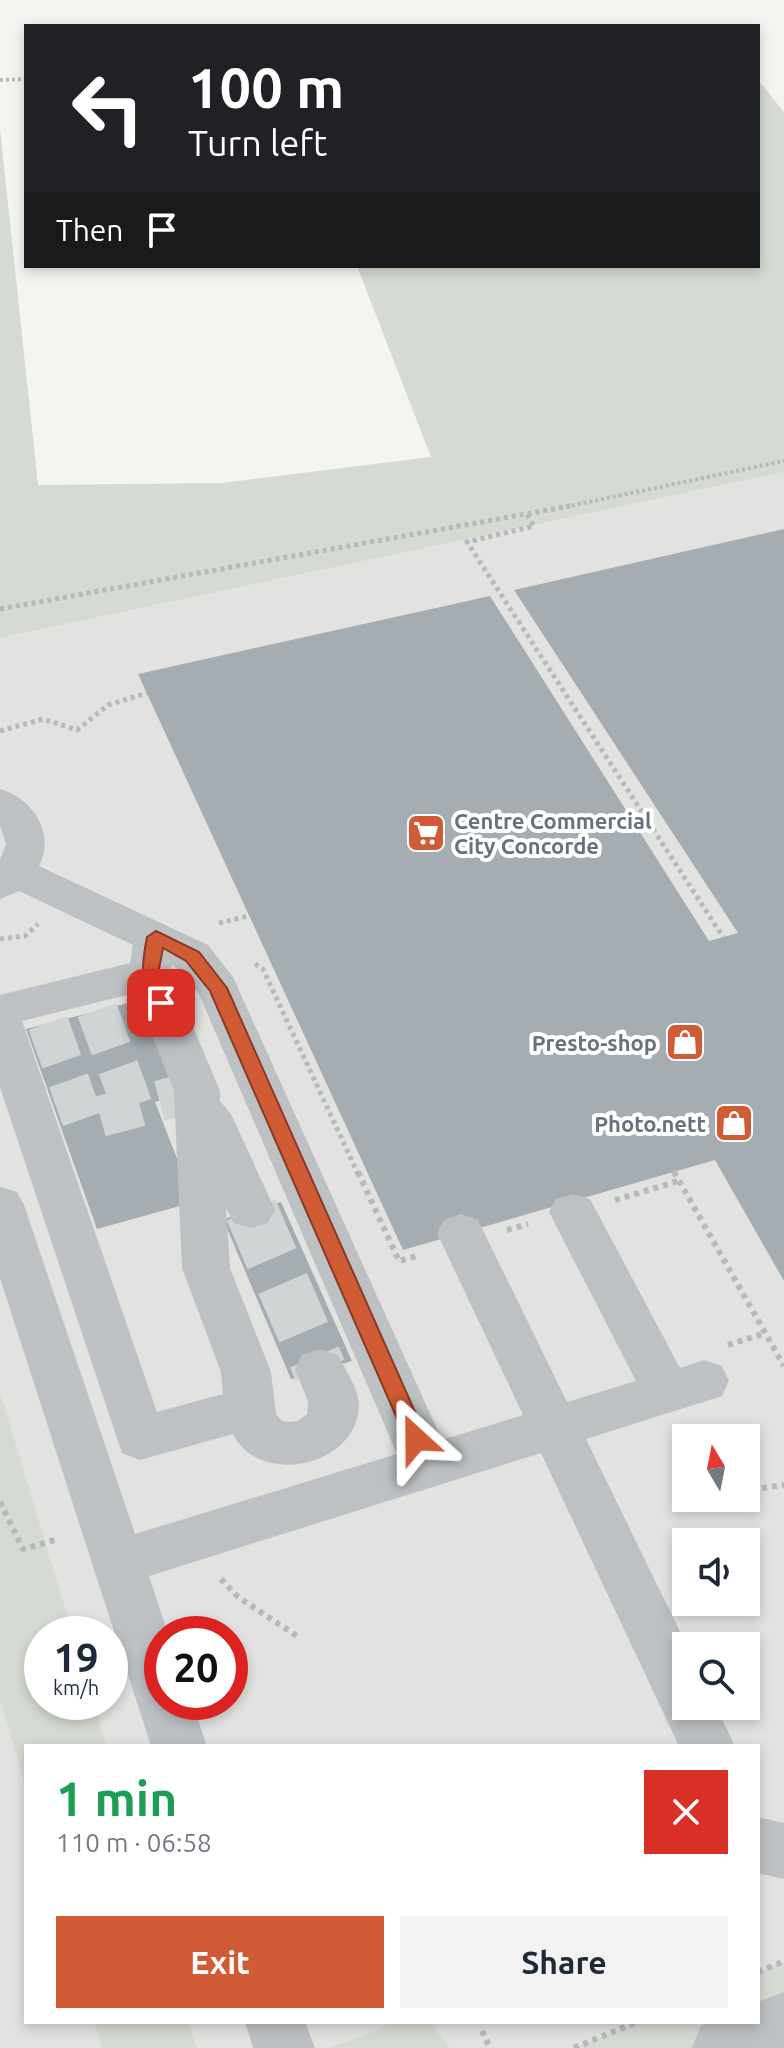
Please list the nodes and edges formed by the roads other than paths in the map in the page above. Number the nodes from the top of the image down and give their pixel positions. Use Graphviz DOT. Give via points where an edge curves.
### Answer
graph roads {
  1 [pos="0,803"];
  2 [pos="8,879"];
  3 [pos="152,956"];
  4 [pos="22,1014"];
  5 [pos="256,1076"];
  6 [pos="197,1091"];
  7 [pos="0,1205"];
  8 [pos="251,1210"];
  9 [pos="573,1212"];
  10 [pos="463,1237"];
  11 [pos="320,1370"];
  12 [pos="249,1408"];
  13 [pos="554,1428"];
  14 [pos="428,1466"];
  15 [pos="116,1563"];
  16 [pos="144,1644"];
  17 [pos="672,1673"];
  18 [pos="170,1720"];
  19 [pos="695,1720"];
  20 [pos="178,1744"];
  21 [pos="706,1744"];
  22 [pos="760,1845"];
  23 [pos="784,1851"];
  24 [pos="784,2022"];
  25 [pos="276,2024"];
  26 [pos="284,2048"];
  27 [pos="723,2048"];
  1 -- 2 [label="lane" via="18,816 27,834 26,853"];
  2 -- 3 [label="lane" via="67,896"];
  3 -- 4 [label="lane" via="92,1000"];
  3 -- 5 [label="lane" via="193,956 218,988"];
  3 -- 6 [label="lane"];
  4 -- 12 [label="lane" via="140,1438"];
  5 -- 6 [label="lane"];
  5 -- 14 [label="lane"];
  6 -- 8 [label="lane"];
  6 -- 12 [label="lane" via="206,1268 246,1372"];
  7 -- 15 [label="lane"];
  9 -- 13 [label="lane" via="686,1387"];
  10 -- 13 [label="lane"];
  11 -- 12 [label="lane" via="334,1402 332,1419 303,1443 267,1438 255,1426"];
  13 -- 14 [label="lane"];
  13 -- 17 [label="lane"];
  14 -- 15 [label="lane"];
  15 -- 16 [label="lane"];
  18 -- 20 [label="lane"];
  19 -- 21 [label="lane"];
  22 -- 23 [label="lane"];
  24 -- 27 [label="lane"];
  25 -- 26 [label="lane"];
}
